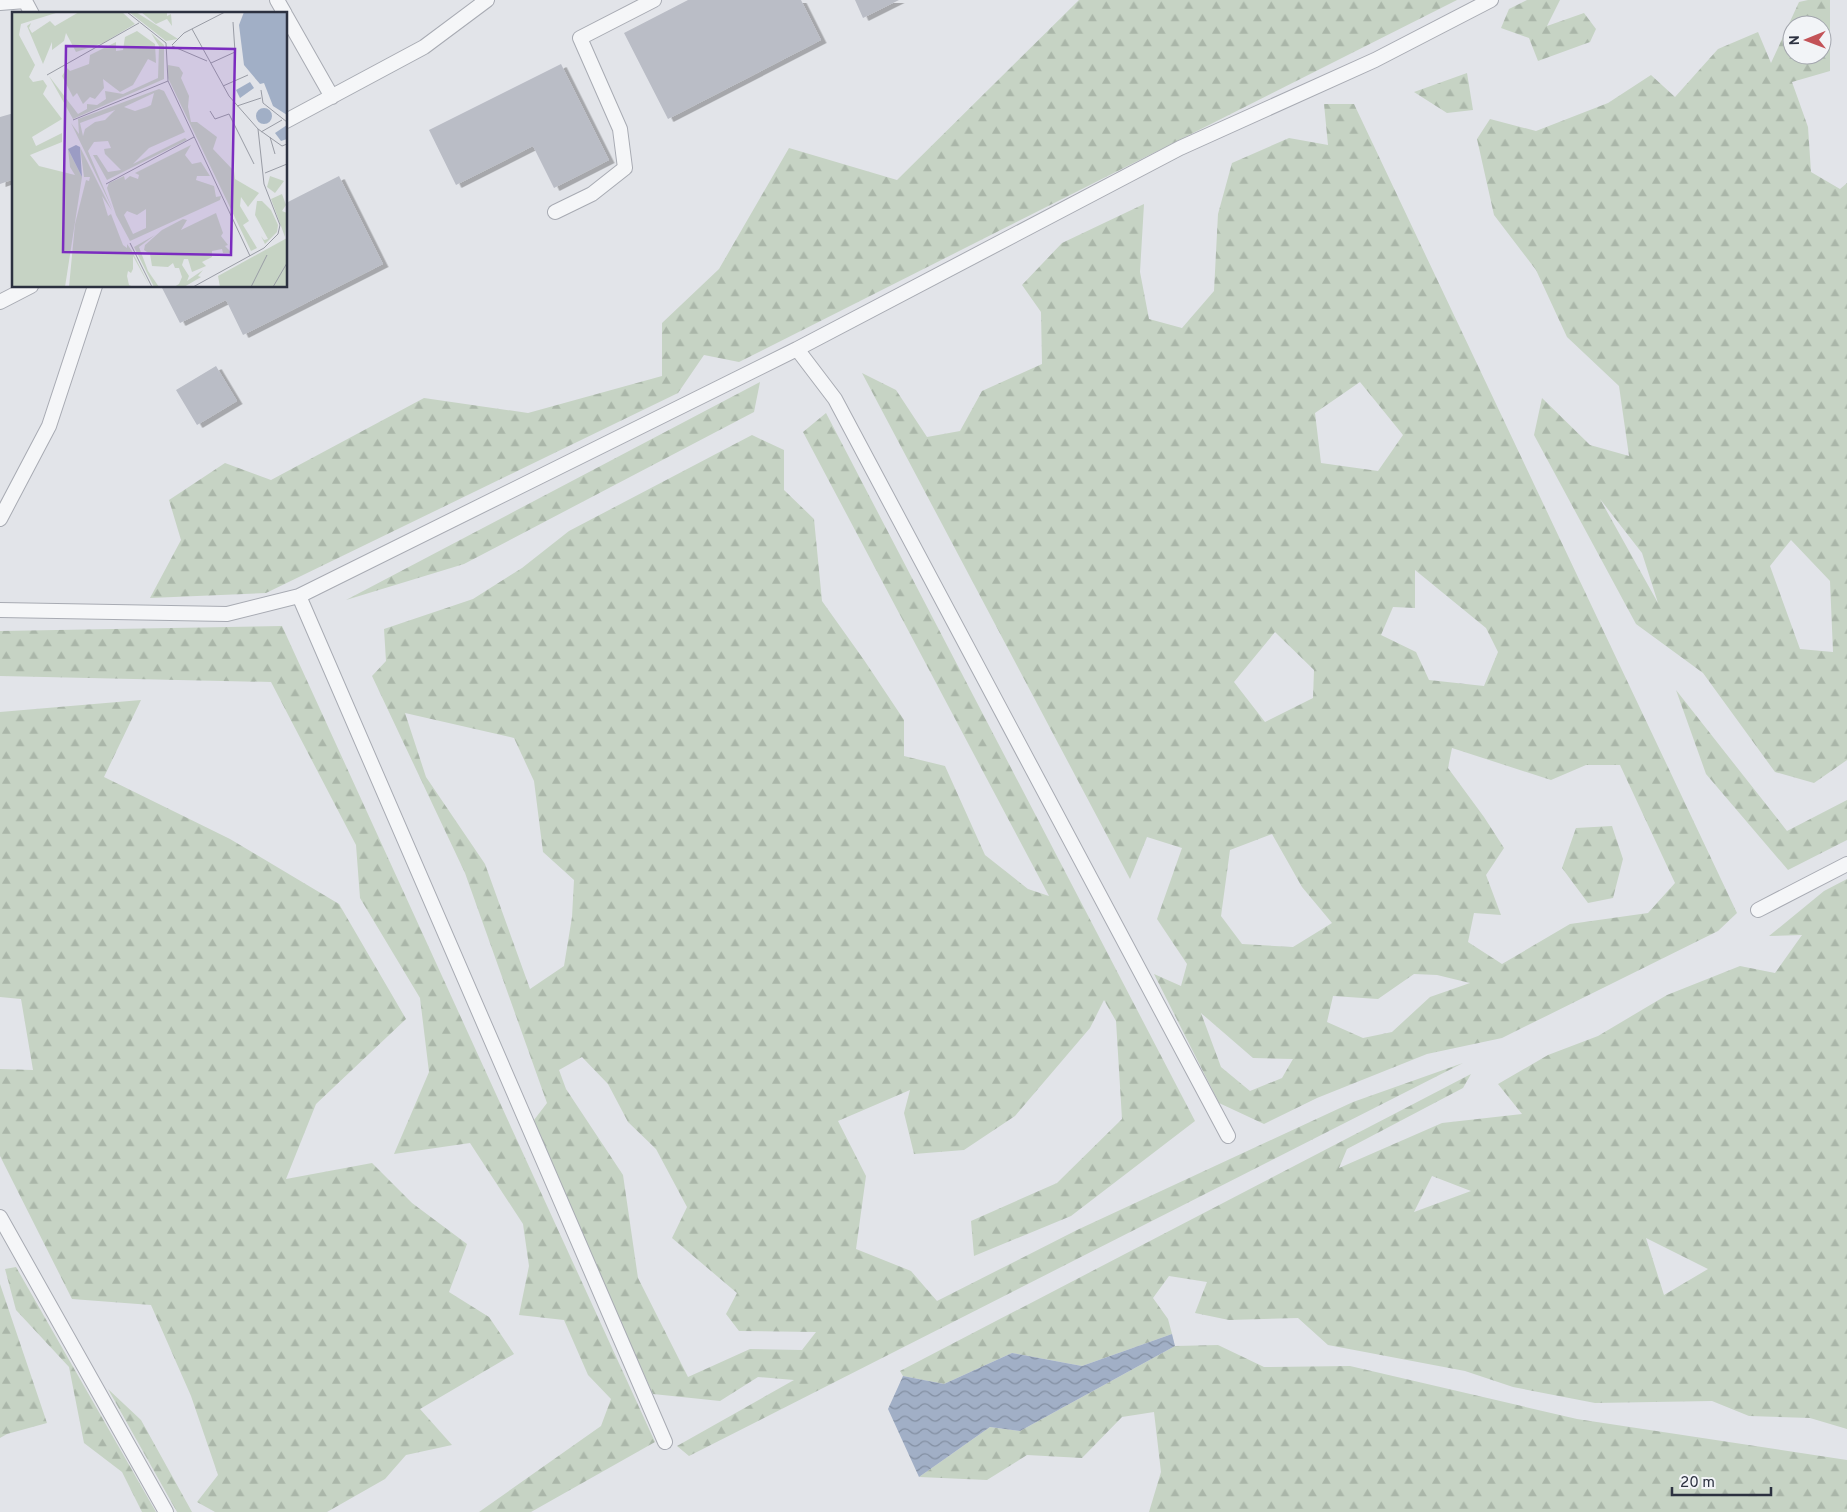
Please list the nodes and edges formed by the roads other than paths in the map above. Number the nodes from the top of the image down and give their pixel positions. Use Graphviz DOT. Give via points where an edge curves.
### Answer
graph roads {
  1 [pos="277,0"];
  2 [pos="487,0"];
  3 [pos="654,0"];
  4 [pos="1491,0"];
  5 [pos="0,3"];
  6 [pos="31,12"];
  7 [pos="284,12"];
  8 [pos="288,19"];
  9 [pos="332,96"];
  10 [pos="288,120"];
  11 [pos="555,212"];
  12 [pos="27,288"];
  13 [pos="94,288"];
  14 [pos="0,302"];
  15 [pos="797,349"];
  16 [pos="0,518"];
  17 [pos="299,596"];
  18 [pos="0,610"];
  19 [pos="1847,864"];
  20 [pos="1758,910"];
  21 [pos="1228,1136"];
  22 [pos="0,1217"];
  23 [pos="665,1442"];
  24 [pos="166,1512"];
  1 -- 7 [label="lane"];
  2 -- 9 [label="lane" via="424,47"];
  3 -- 11 [label="lane" via="580,38 620,129 626,168 592,194"];
  4 -- 15 [label="lane" via="1375,60 1180,148"];
  5 -- 6 [label="lane" via="25,0"];
  8 -- 9 [label="lane"];
  9 -- 10 [label="lane"];
  12 -- 14 [label="lane"];
  13 -- 16 [label="lane" via="49,426"];
  15 -- 17 [label="lane"];
  15 -- 21 [label="lane" via="835,399"];
  17 -- 18 [label="lane" via="227,614"];
  17 -- 23 [label="lane"];
  19 -- 20 [label="lane"];
  22 -- 24 [label="lane"];
}
